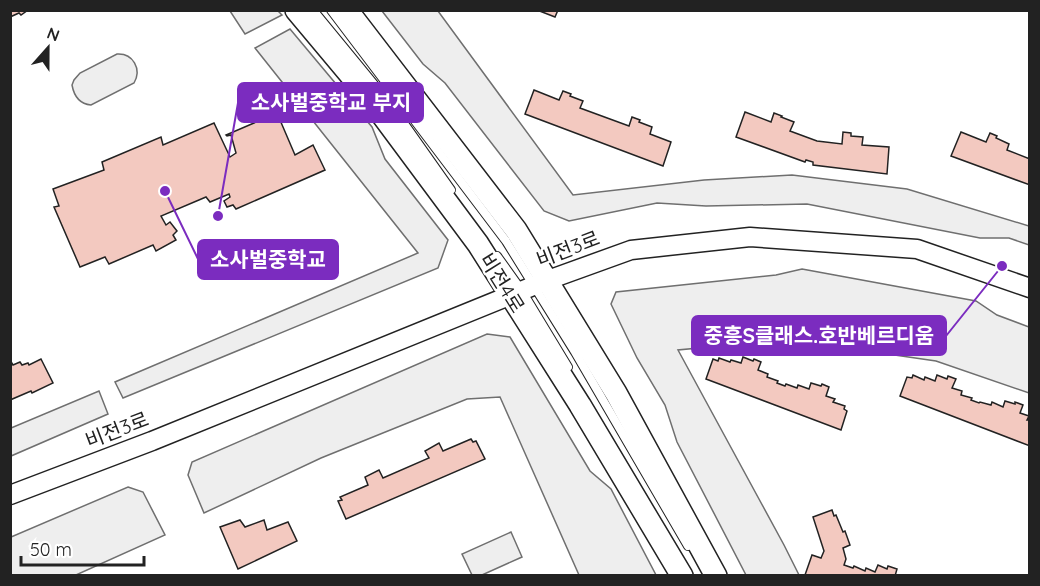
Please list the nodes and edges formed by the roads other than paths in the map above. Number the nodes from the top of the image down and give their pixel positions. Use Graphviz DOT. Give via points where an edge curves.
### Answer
graph roads {
  1 [pos="296,10"];
  2 [pos="313,10"];
  3 [pos="332,10"];
  4 [pos="347,10"];
  5 [pos="453,193"];
  6 [pos="494,252"];
  7 [pos="529,288"];
  8 [pos="1029,288"];
  9 [pos="576,379"];
  10 [pos="10,495"];
  11 [pos="662,526"];
  12 [pos="686,570"];
  13 [pos="717,576"];
  1 -- 7 [label="main road, 비전4로" via="368,96 478,244"];
  2 -- 5 [label="lane" via="391,105"];
  3 -- 7 [label="lane" via="506,241"];
  4 -- 7 [label="main road, 비전4로" via="516,230"];
  6 -- 7 [label="lane"];
  7 -- 8 [label="street, 비전3로" via="631,250 750,237 917,249"];
  7 -- 9 [label="lane"];
  7 -- 10 [label="street, 비전3로"];
  7 -- 12 [label="main road, 비전4로" via="580,405"];
  7 -- 13 [label="main road, 비전4로" via="616,393"];
  11 -- 12 [label="lane"];
}
